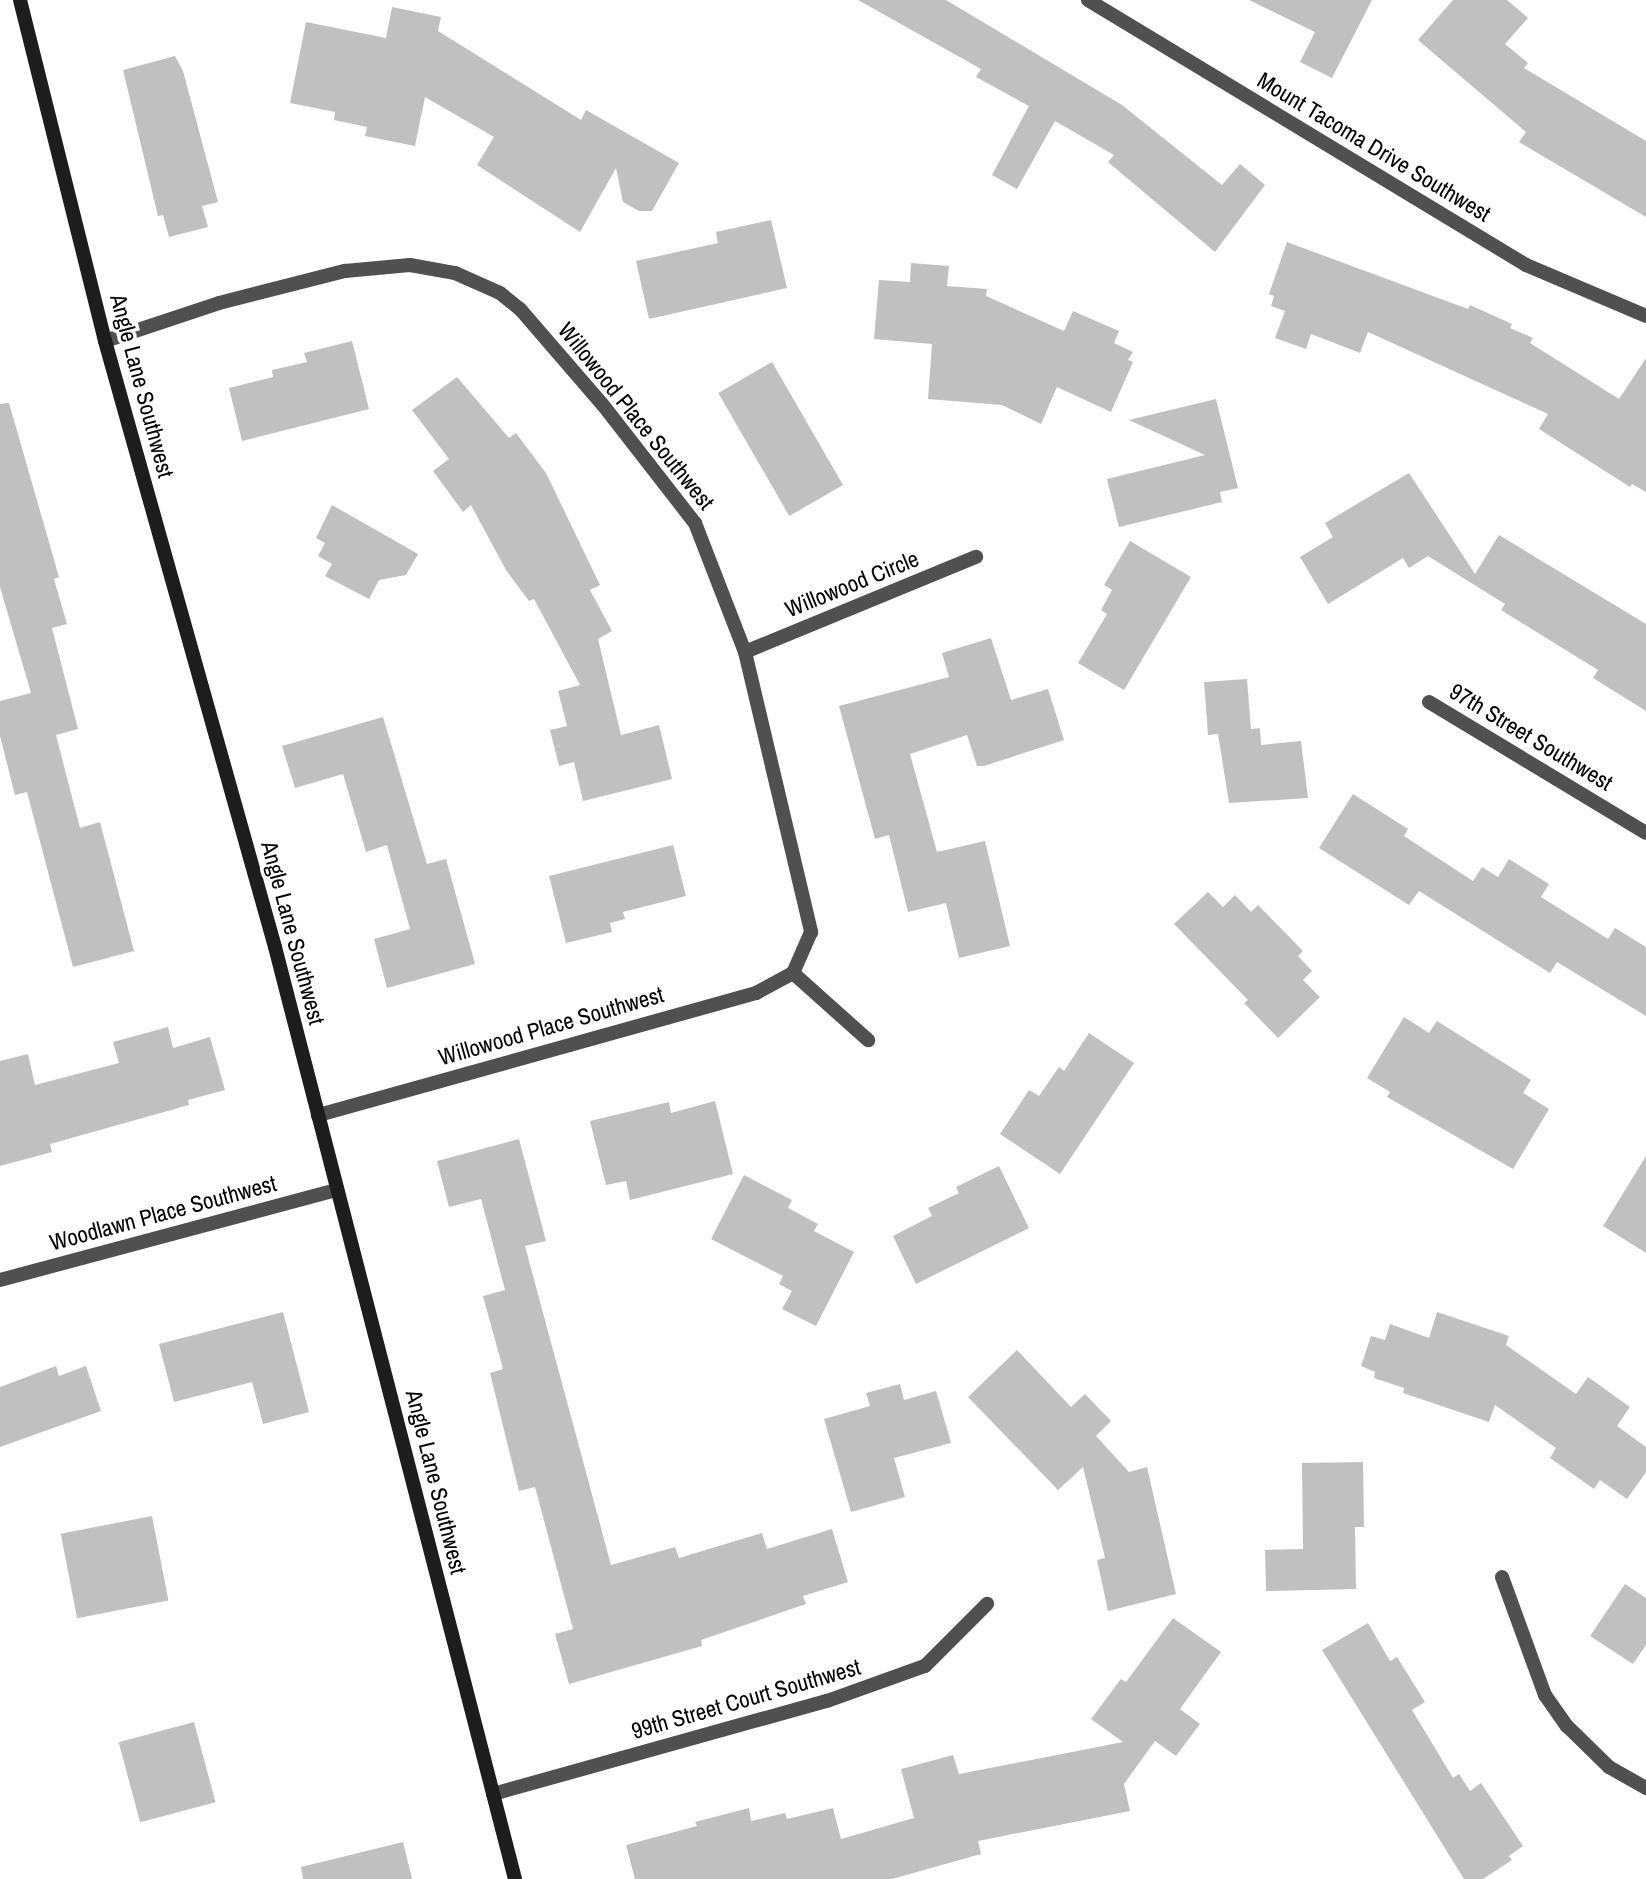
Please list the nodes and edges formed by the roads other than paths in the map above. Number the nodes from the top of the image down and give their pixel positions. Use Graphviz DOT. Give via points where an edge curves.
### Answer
graph roads {
  1 [pos="20,0"];
  2 [pos="1088,0"];
  3 [pos="1646,316"];
  4 [pos="105,341"];
  5 [pos="976,557"];
  6 [pos="745,652"];
  7 [pos="1429,702"];
  8 [pos="1646,834"];
  9 [pos="793,973"];
  10 [pos="868,1040"];
  11 [pos="318,1115"];
  12 [pos="337,1190"];
  13 [pos="0,1280"];
  14 [pos="1502,1577"];
  15 [pos="987,1604"];
  16 [pos="1646,1788"];
  17 [pos="494,1794"];
  18 [pos="515,1879"];
  1 -- 4 [label="street, Angle Lane Southwest"];
  2 -- 3 [label="street, Mount Tacoma Drive Southwest" via="1526,265"];
  4 -- 6 [label="street, Willowood Place Southwest" via="219,303 345,271 410,265 455,272 500,293 520,309 603,405 695,523"];
  4 -- 11 [label="street, Angle Lane Southwest"];
  5 -- 6 [label="street, Willowood Circle"];
  6 -- 9 [label="street, Willowood Place Southwest" via="811,932"];
  7 -- 8 [label="street, 97th Street Southwest"];
  9 -- 10 [label="street"];
  9 -- 11 [label="street, Willowood Place Southwest" via="757,993"];
  11 -- 12 [label="street, Angle Lane Southwest"];
  12 -- 13 [label="street, Woodlawn Place Southwest"];
  12 -- 17 [label="street, Angle Lane Southwest"];
  14 -- 16 [label="street" via="1545,1695 1567,1727 1609,1767"];
  15 -- 17 [label="street, 99th Street Court Southwest" via="925,1666 827,1701"];
  17 -- 18 [label="street, Angle Lane Southwest"];
}
